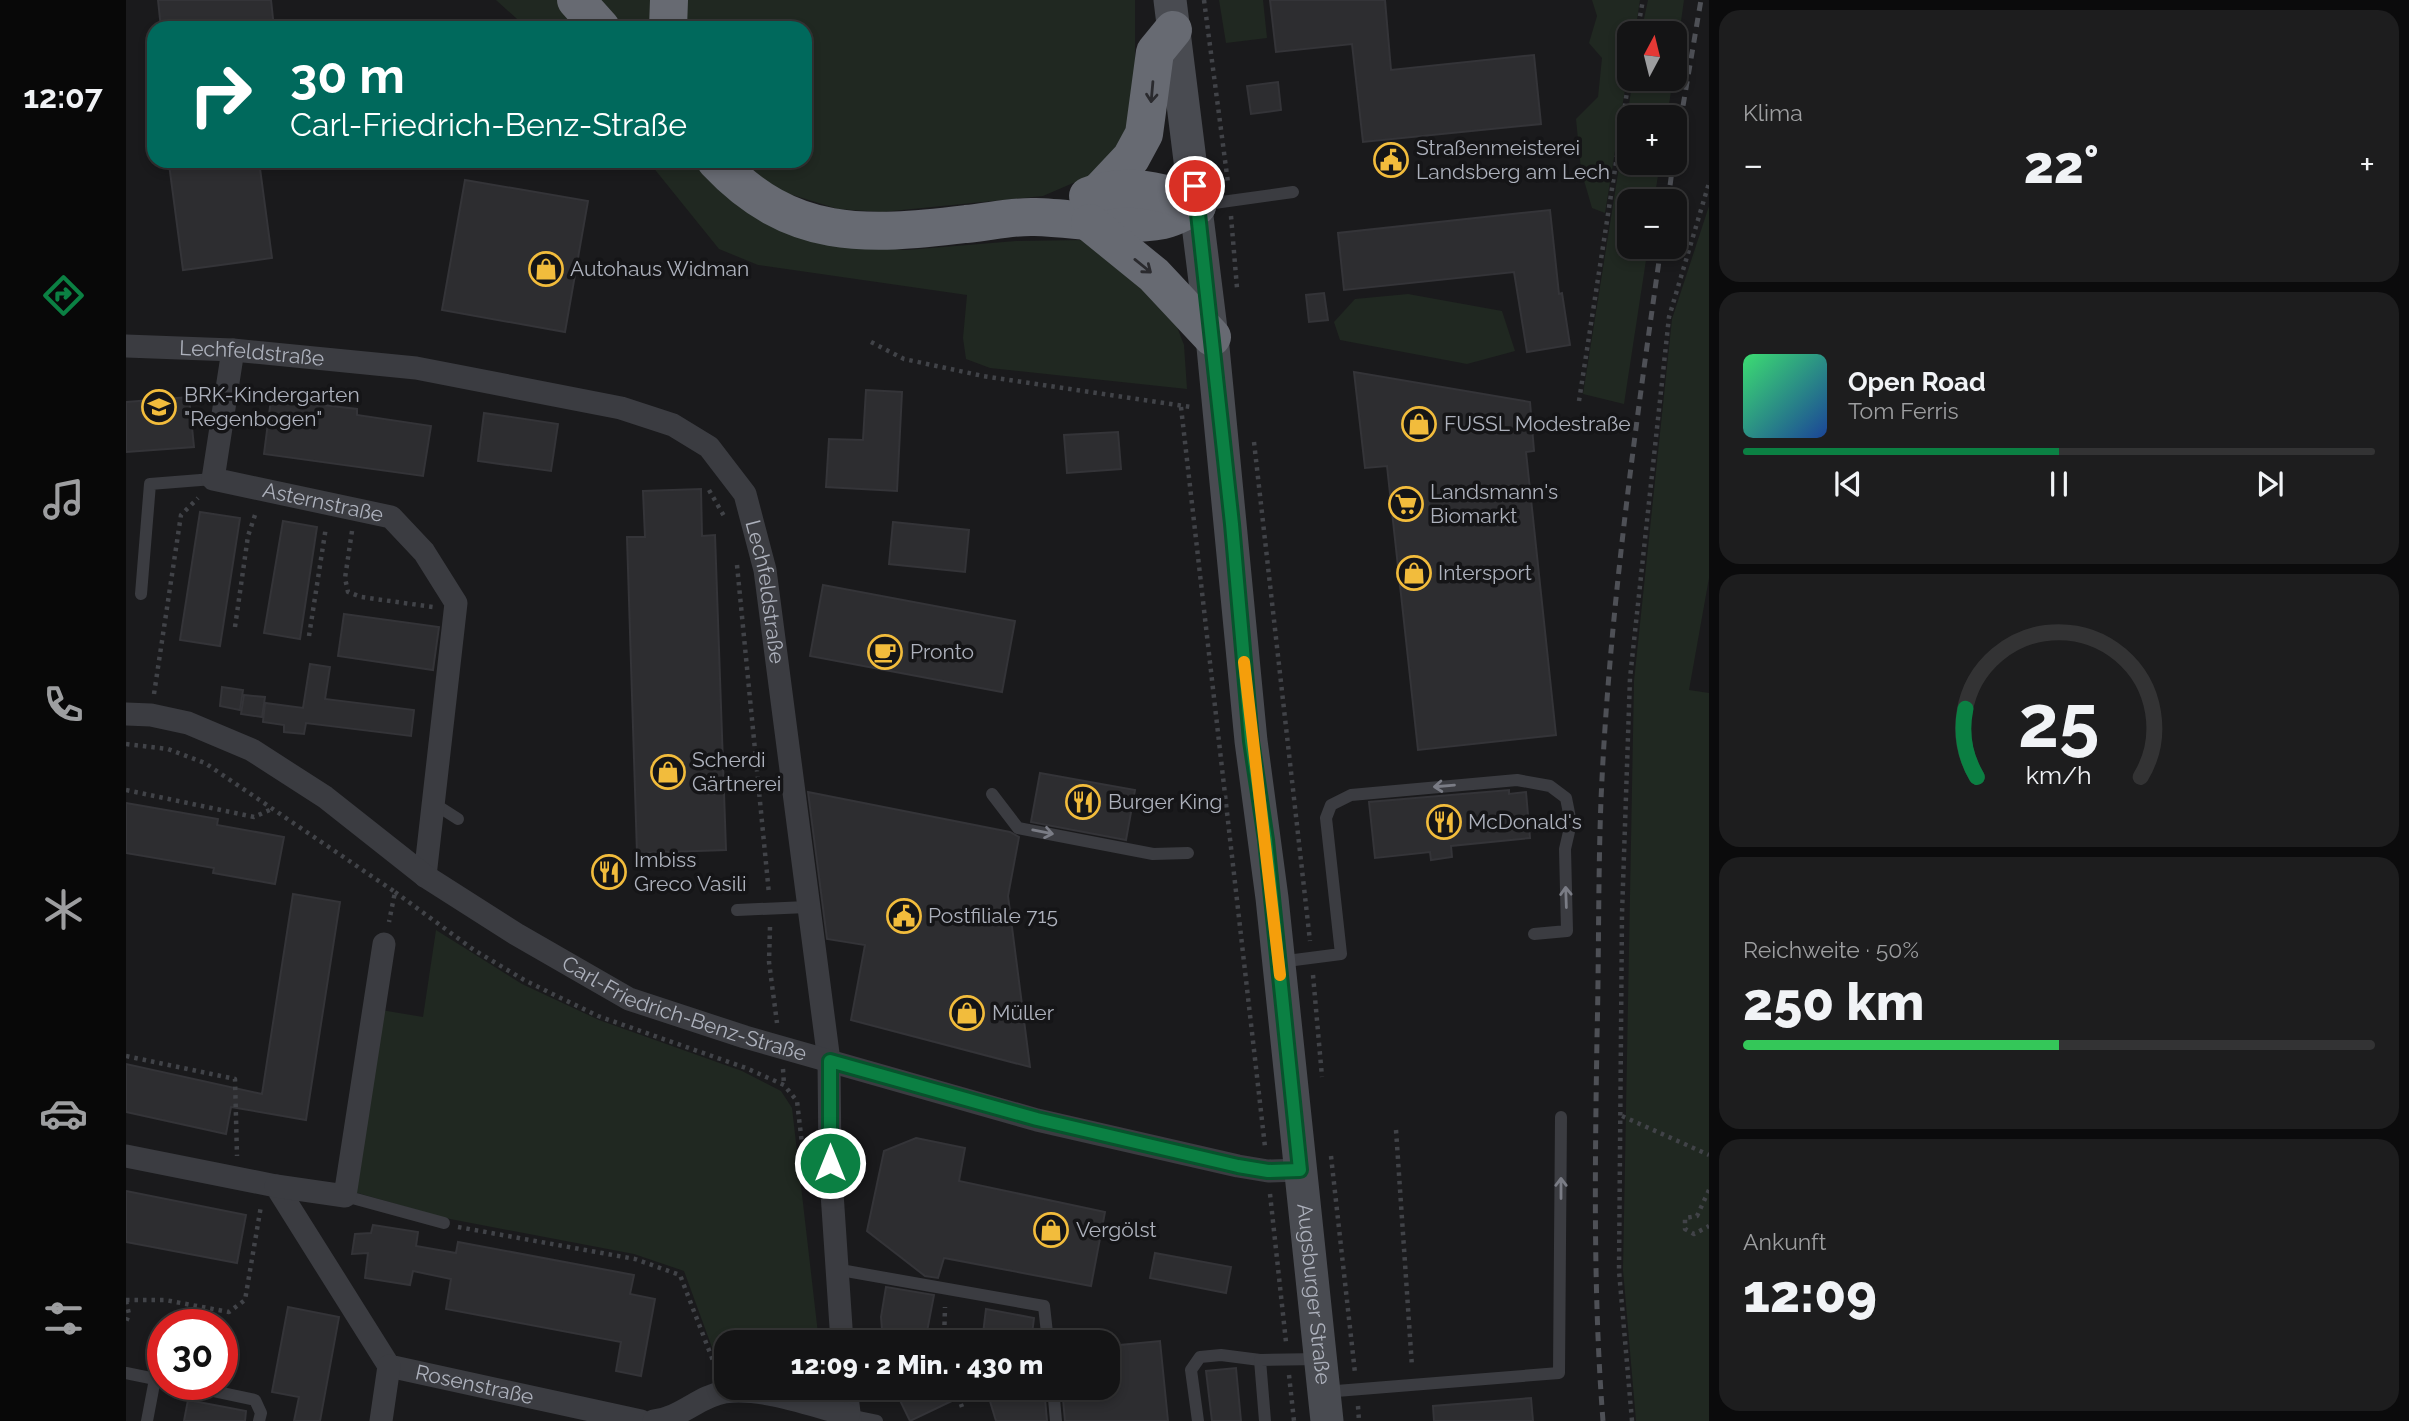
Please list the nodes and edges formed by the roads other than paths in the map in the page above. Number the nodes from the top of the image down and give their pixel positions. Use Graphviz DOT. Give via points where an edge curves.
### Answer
graph roads {
  1 [pos="576,0"];
  2 [pos="669,0"];
  3 [pos="1172,15"];
  4 [pos="595,21"];
  5 [pos="668,21"];
  6 [pos="723,168"];
  7 [pos="1293,192"];
  8 [pos="1214,204"];
  9 [pos="1095,207"];
  10 [pos="1212,337"];
  11 [pos="126,346"];
  12 [pos="233,350"];
  13 [pos="212,480"];
  14 [pos="141,594"];
  15 [pos="126,714"];
  16 [pos="992,794"];
  17 [pos="433,803"];
  18 [pos="458,819"];
  19 [pos="1188,853"];
  20 [pos="425,876"];
  21 [pos="807,907"];
  22 [pos="737,909"];
  23 [pos="1534,934"];
  24 [pos="384,944"];
  25 [pos="1279,962"];
  26 [pos="830,1061"];
  27 [pos="1561,1117"];
  28 [pos="126,1156"];
  29 [pos="1284,1171"];
  30 [pos="270,1185"];
  31 [pos="345,1196"];
  32 [pos="444,1223"];
  33 [pos="835,1269"];
  34 [pos="841,1330"];
  35 [pos="1047,1330"];
  36 [pos="1321,1359"];
  37 [pos="1260,1360"];
  38 [pos="389,1366"];
  39 [pos="126,1373"];
  40 [pos="147,1377"];
  41 [pos="238,1396"];
  42 [pos="153,1400"];
  43 [pos="847,1400"];
  44 [pos="1054,1400"];
  45 [pos="1325,1407"];
  46 [pos="849,1418"];
  47 [pos="147,1421"];
  48 [pos="260,1421"];
  49 [pos="380,1421"];
  50 [pos="641,1421"];
  51 [pos="654,1421"];
  52 [pos="877,1421"];
  53 [pos="1056,1421"];
  54 [pos="1198,1421"];
  55 [pos="1265,1421"];
  1 -- 4 [label="highway"];
  2 -- 5 [label="highway"];
  3 -- 8 [label="main road, Augsburger Straße"];
  3 -- 9 [label="highway, one-way" via="1155,52 1144,134"];
  6 -- 9 [label="highway" via="770,207 808,223 851,230 901,232"];
  7 -- 8 [label="lane"];
  8 -- 9 [label="highway" via="1132,189"];
  8 -- 10 [label="main road, Augsburger Straße"];
  9 -- 10 [label="highway, one-way"];
  10 -- 25 [label="main road, Augsburger Straße" via="1251,741"];
  11 -- 12 [label="street, Lechfeldstraße"];
  12 -- 13 [label="street"];
  12 -- 21 [label="street, Lechfeldstraße" via="416,368 506,384 621,408 673,425 709,447 745,494 765,570"];
  13 -- 14 [label="lane" via="150,484"];
  13 -- 17 [label="street, Asternstraße" via="391,517 424,552 456,603"];
  15 -- 20 [label="street, Carl-Friedrich-Benz-Straße" via="188,723 251,750 325,797"];
  16 -- 19 [label="lane, one-way" via="1018,828 1153,854"];
  17 -- 18 [label="lane"];
  17 -- 20 [label="street"];
  20 -- 26 [label="street, Carl-Friedrich-Benz-Straße" via="629,999"];
  21 -- 22 [label="lane"];
  21 -- 26 [label="street, Lechfeldstraße"];
  23 -- 25 [label="lane, one-way" via="1567,931 1565,849 1571,823 1566,798 1550,786 1517,780 1351,795 1331,805 1326,818 1341,954"];
  24 -- 31 [label="street"];
  25 -- 29 [label="main road, Augsburger Straße"];
  26 -- 29 [label="street, Carl-Friedrich-Benz-Straße" via="1037,1119"];
  26 -- 33 [label="street, Lechfeldstraße"];
  45 -- 27 [label="lane, one-way" via="1357,1390 1559,1373"];
  28 -- 30 [label="street"];
  29 -- 36 [label="main road, Augsburger Straße"];
  30 -- 31 [label="street"];
  30 -- 38 [label="street, Rosenstraße"];
  31 -- 32 [label="lane"];
  33 -- 34 [label="street, Lechfeldstraße"];
  33 -- 35 [label="lane" via="1044,1306"];
  36 -- 37 [label="lane"];
  36 -- 45 [label="main road, Augsburger Straße"];
  37 -- 54 [label="lane" via="1200,1357 1191,1370"];
  37 -- 55 [label="lane"];
  38 -- 49 [label="street, Rosenstraße"];
  38 -- 50 [label="street, Rosenstraße"];
  39 -- 40 [label="lane"];
  41 -- 48 [label="lane" via="255,1400"];
  42 -- 47 [label="lane"];
  43 -- 46 [label="street"];
  44 -- 53 [label="lane"];
  46 -- 51 [label="street" via="751,1392 725,1392 669,1419"];
  46 -- 52 [label="lane"];
}
